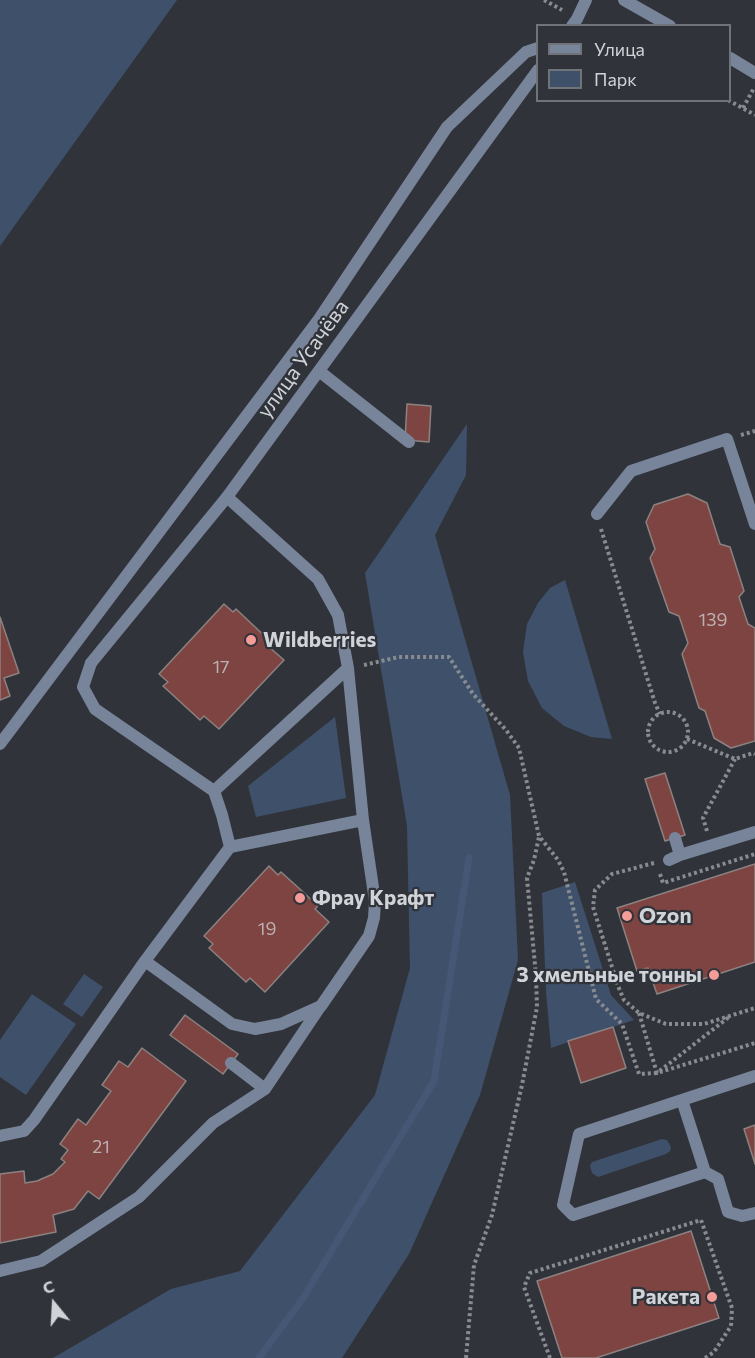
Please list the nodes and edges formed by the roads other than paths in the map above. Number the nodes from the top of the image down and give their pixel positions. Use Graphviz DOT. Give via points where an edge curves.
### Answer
graph roads {
  1 [pos="586,0"];
  2 [pos="624,0"];
  3 [pos="574,24"];
  4 [pos="666,24"];
  5 [pos="536,48"];
  6 [pos="731,59"];
  7 [pos="536,71"];
  8 [pos="755,73"];
  9 [pos="319,370"];
  10 [pos="409,442"];
  11 [pos="226,497"];
  12 [pos="597,514"];
  13 [pos="755,524"];
  14 [pos="348,668"];
  15 [pos="0,744"];
  16 [pos="214,791"];
  17 [pos="363,820"];
  18 [pos="755,832"];
  19 [pos="675,838"];
  20 [pos="230,847"];
  21 [pos="145,962"];
  22 [pos="321,1006"];
  23 [pos="231,1063"];
  24 [pos="755,1076"];
  25 [pos="265,1089"];
  26 [pos="682,1100"];
  27 [pos="0,1136"];
  28 [pos="705,1172"];
  29 [pos="755,1213"];
  30 [pos="0,1271"];
  1 -- 3 [label="street"];
  2 -- 4 [label="street"];
  5 -- 15 [label="street" via="526,52 447,127 319,319"];
  6 -- 8 [label="street"];
  7 -- 9 [label="street, улица Усачёва"];
  9 -- 10 [label="street"];
  9 -- 11 [label="street, улица Усачёва"];
  11 -- 14 [label="street" via="318,579 338,615"];
  11 -- 16 [label="street, улица Усачёва" via="91,663 82,687 95,709"];
  12 -- 13 [label="street" via="631,471 727,439"];
  14 -- 16 [label="street"];
  14 -- 17 [label="street"];
  16 -- 20 [label="street"];
  17 -- 20 [label="street"];
  17 -- 22 [label="street" via="374,918 369,936"];
  18 -- 19 [label="street" via="674,857"];
  20 -- 21 [label="street"];
  21 -- 22 [label="street" via="232,1024 255,1029 280,1024"];
  21 -- 27 [label="street" via="34,1120 24,1131"];
  22 -- 25 [label="street"];
  23 -- 25 [label="street"];
  24 -- 26 [label="street"];
  25 -- 30 [label="street" via="213,1123 139,1197 41,1261"];
  26 -- 28 [label="street"];
  26 -- 28 [label="street" via="579,1134 563,1205 573,1215"];
  28 -- 29 [label="street" via="718,1179 728,1212 742,1216"];
}
